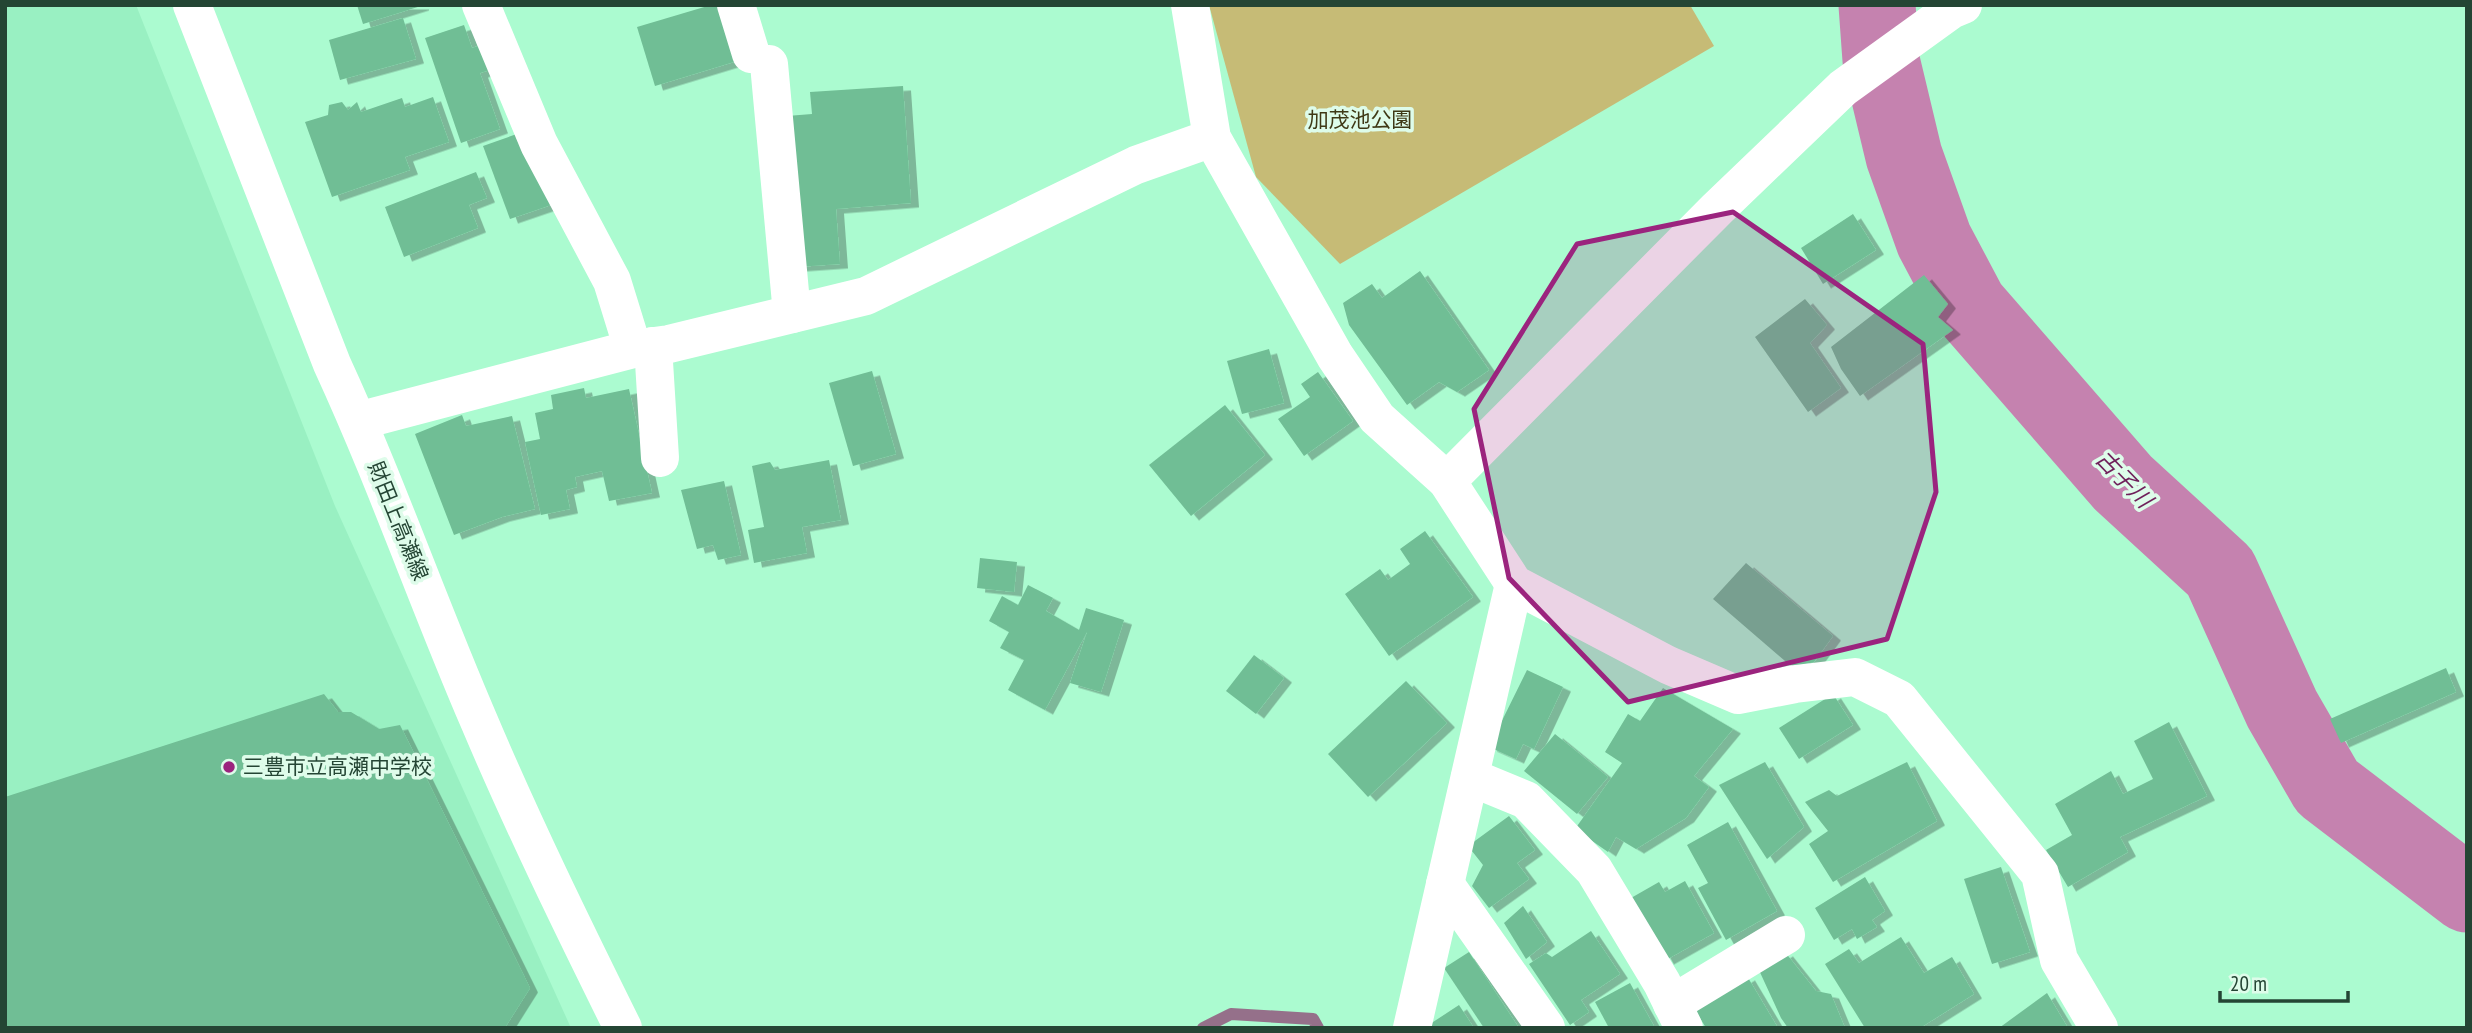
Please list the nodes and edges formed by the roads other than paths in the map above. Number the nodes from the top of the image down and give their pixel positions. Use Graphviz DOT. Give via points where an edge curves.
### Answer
graph roads {
  1 [pos="192,5"];
  2 [pos="481,5"];
  3 [pos="736,5"];
  4 [pos="1190,5"];
  5 [pos="1963,5"];
  6 [pos="1212,138"];
  7 [pos="792,314"];
  8 [pos="643,348"];
  9 [pos="358,421"];
  10 [pos="660,458"];
  11 [pos="1447,481"];
  12 [pos="1514,584"];
  13 [pos="1469,777"];
  14 [pos="1445,884"];
  15 [pos="1786,935"];
  16 [pos="1678,1016"];
  17 [pos="623,1028"];
  18 [pos="1412,1028"];
  19 [pos="1546,1028"];
  20 [pos="2099,1028"];
  1 -- 9 [label="street, 財田上高瀬線"];
  2 -- 8 [label="street" via="540,144"];
  3 -- 7 [label="street" via="760,59"];
  4 -- 6 [label="street"];
  5 -- 11 [label="street" via="1843,88"];
  6 -- 7 [label="street" via="1136,165 866,296"];
  6 -- 11 [label="street" via="1335,356 1377,418"];
  7 -- 8 [label="street"];
  8 -- 9 [label="street"];
  8 -- 10 [label="street"];
  9 -- 17 [label="street, 財田上高瀬線" via="479,722"];
  11 -- 12 [label="street"];
  12 -- 13 [label="street"];
  12 -- 20 [label="street" via="1668,665 1738,695 1855,677 1899,699 2040,874 2059,960"];
  13 -- 14 [label="street"];
  13 -- 16 [label="street" via="1526,800 1594,870"];
  14 -- 18 [label="street"];
  14 -- 19 [label="street"];
  15 -- 16 [label="street"];
}
